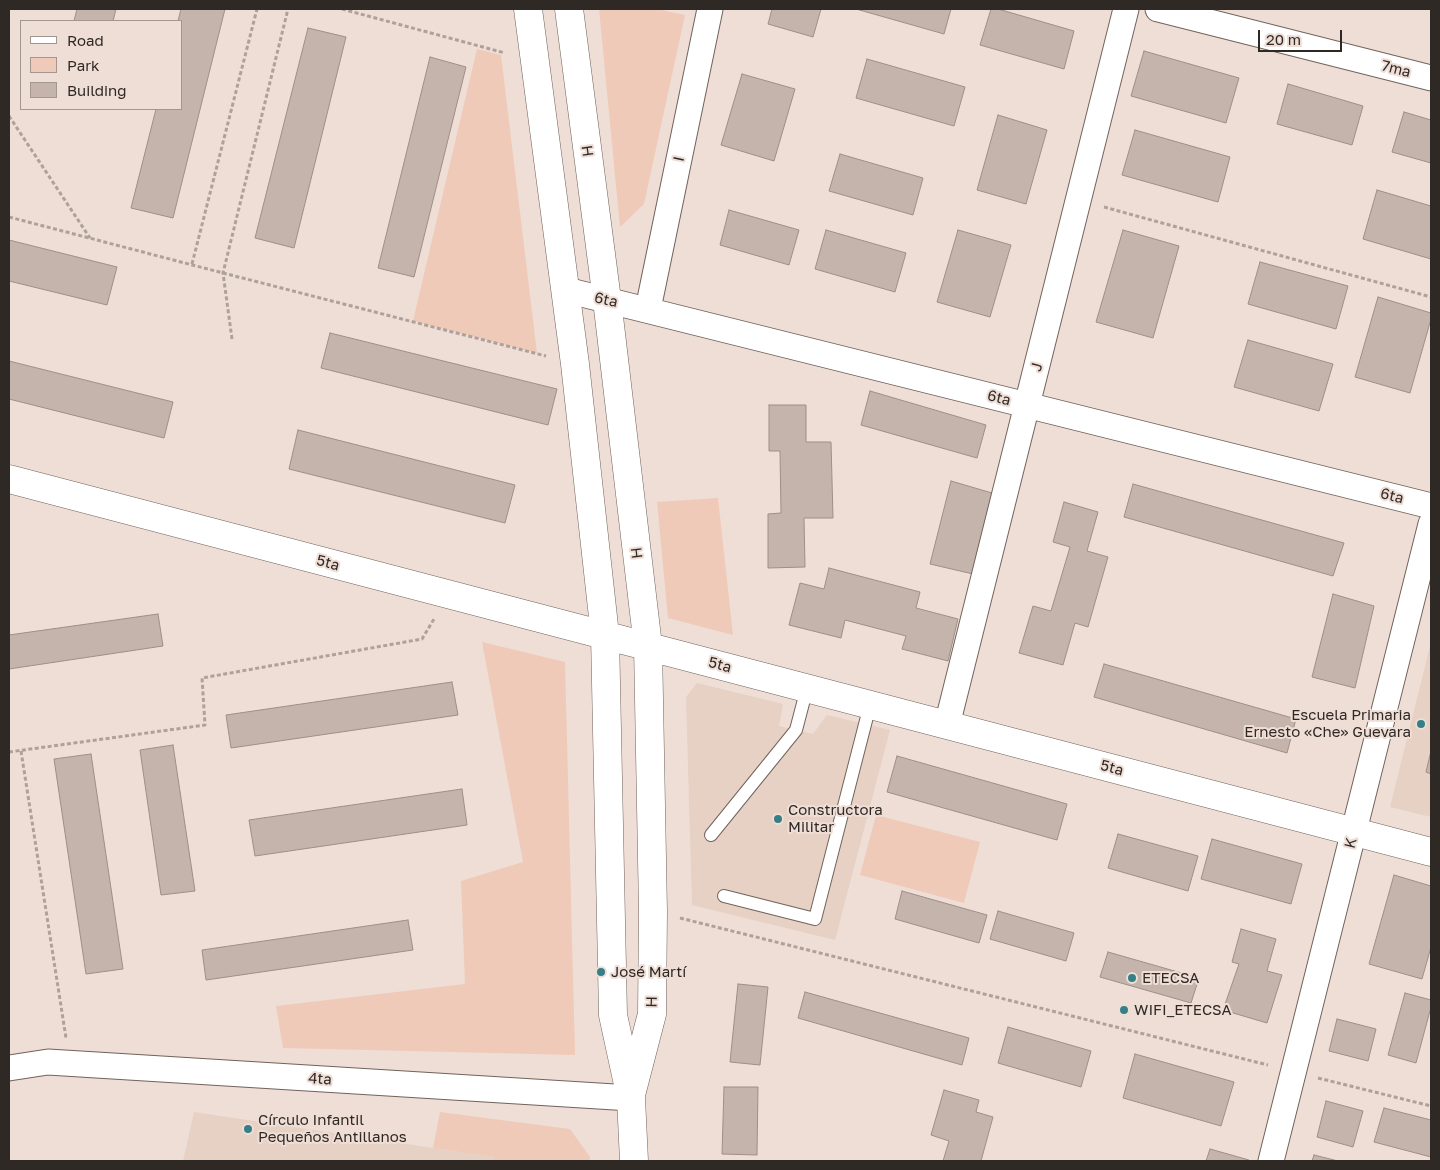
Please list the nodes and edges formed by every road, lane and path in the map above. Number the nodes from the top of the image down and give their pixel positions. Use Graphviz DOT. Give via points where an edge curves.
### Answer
graph roads {
  1 [pos="258,9"];
  2 [pos="288,9"];
  3 [pos="342,9"];
  4 [pos="528,9"];
  5 [pos="569,9"];
  6 [pos="710,9"];
  7 [pos="1126,9"];
  8 [pos="1158,9"];
  9 [pos="535,60"];
  10 [pos="1431,78"];
  11 [pos="9,116"];
  12 [pos="1078,200"];
  13 [pos="9,217"];
  14 [pos="90,238"];
  15 [pos="192,264"];
  16 [pos="222,273"];
  17 [pos="566,290"];
  18 [pos="1431,297"];
  19 [pos="607,300"];
  20 [pos="648,310"];
  21 [pos="232,339"];
  22 [pos="576,364"];
  23 [pos="1027,405"];
  24 [pos="9,479"];
  25 [pos="1431,506"];
  26 [pos="1431,524"];
  27 [pos="448,594"];
  28 [pos="605,635"];
  29 [pos="648,646"];
  30 [pos="807,688"];
  31 [pos="870,705"];
  32 [pos="947,725"];
  33 [pos="21,751"];
  34 [pos="9,752"];
  35 [pos="1354,832"];
  36 [pos="711,835"];
  37 [pos="1431,852"];
  38 [pos="724,896"];
  39 [pos="653,912"];
  40 [pos="70,1063"];
  41 [pos="9,1068"];
  42 [pos="1293,1072"];
  43 [pos="631,1098"];
  44 [pos="1431,1106"];
  45 [pos="634,1161"];
  46 [pos="1271,1161"];
  1 -- 15 [label="path"];
  2 -- 16 [label="path"];
  3 -- 9 [label="path"];
  4 -- 9 [label="street, H"];
  5 -- 19 [label="street, H"];
  6 -- 20 [label="street, I"];
  7 -- 12 [label="street, J"];
  8 -- 10 [label="street, 7ma"];
  9 -- 17 [label="street, H"];
  11 -- 14 [label="path"];
  12 -- 18 [label="path"];
  12 -- 23 [label="street, J"];
  13 -- 14 [label="path"];
  14 -- 15 [label="path"];
  15 -- 16 [label="path"];
  16 -- 21 [label="path"];
  16 -- 22 [label="path"];
  17 -- 19 [label="street, 6ta"];
  17 -- 22 [label="street, H"];
  19 -- 20 [label="street, 6ta"];
  19 -- 29 [label="street, H"];
  20 -- 23 [label="street, 6ta"];
  22 -- 28 [label="street, H"];
  23 -- 25 [label="street, 6ta"];
  23 -- 32 [label="street, J"];
  24 -- 27 [label="street, 5ta"];
  26 -- 35 [label="street, K"];
  27 -- 28 [label="street, 5ta"];
  27 -- 33 [label="path" via="422,639 202,678 205,725"];
  28 -- 29 [label="street, 5ta"];
  28 -- 43 [label="street, H" via="613,1016"];
  29 -- 30 [label="street, 5ta"];
  29 -- 39 [label="street, H"];
  30 -- 31 [label="street, 5ta"];
  30 -- 36 [label="lane" via="796,730"];
  31 -- 32 [label="street, 5ta"];
  31 -- 38 [label="lane" via="815,919"];
  32 -- 35 [label="street, 5ta"];
  33 -- 34 [label="path"];
  33 -- 40 [label="path"];
  35 -- 37 [label="street, 5ta"];
  35 -- 42 [label="street, K"];
  39 -- 42 [label="path"];
  39 -- 43 [label="street, H" via="652,1014"];
  40 -- 41 [label="street, 4ta" via="48,1062"];
  40 -- 43 [label="street, 4ta"];
  42 -- 44 [label="path"];
  42 -- 46 [label="street, K"];
  43 -- 45 [label="street, H"];
}
